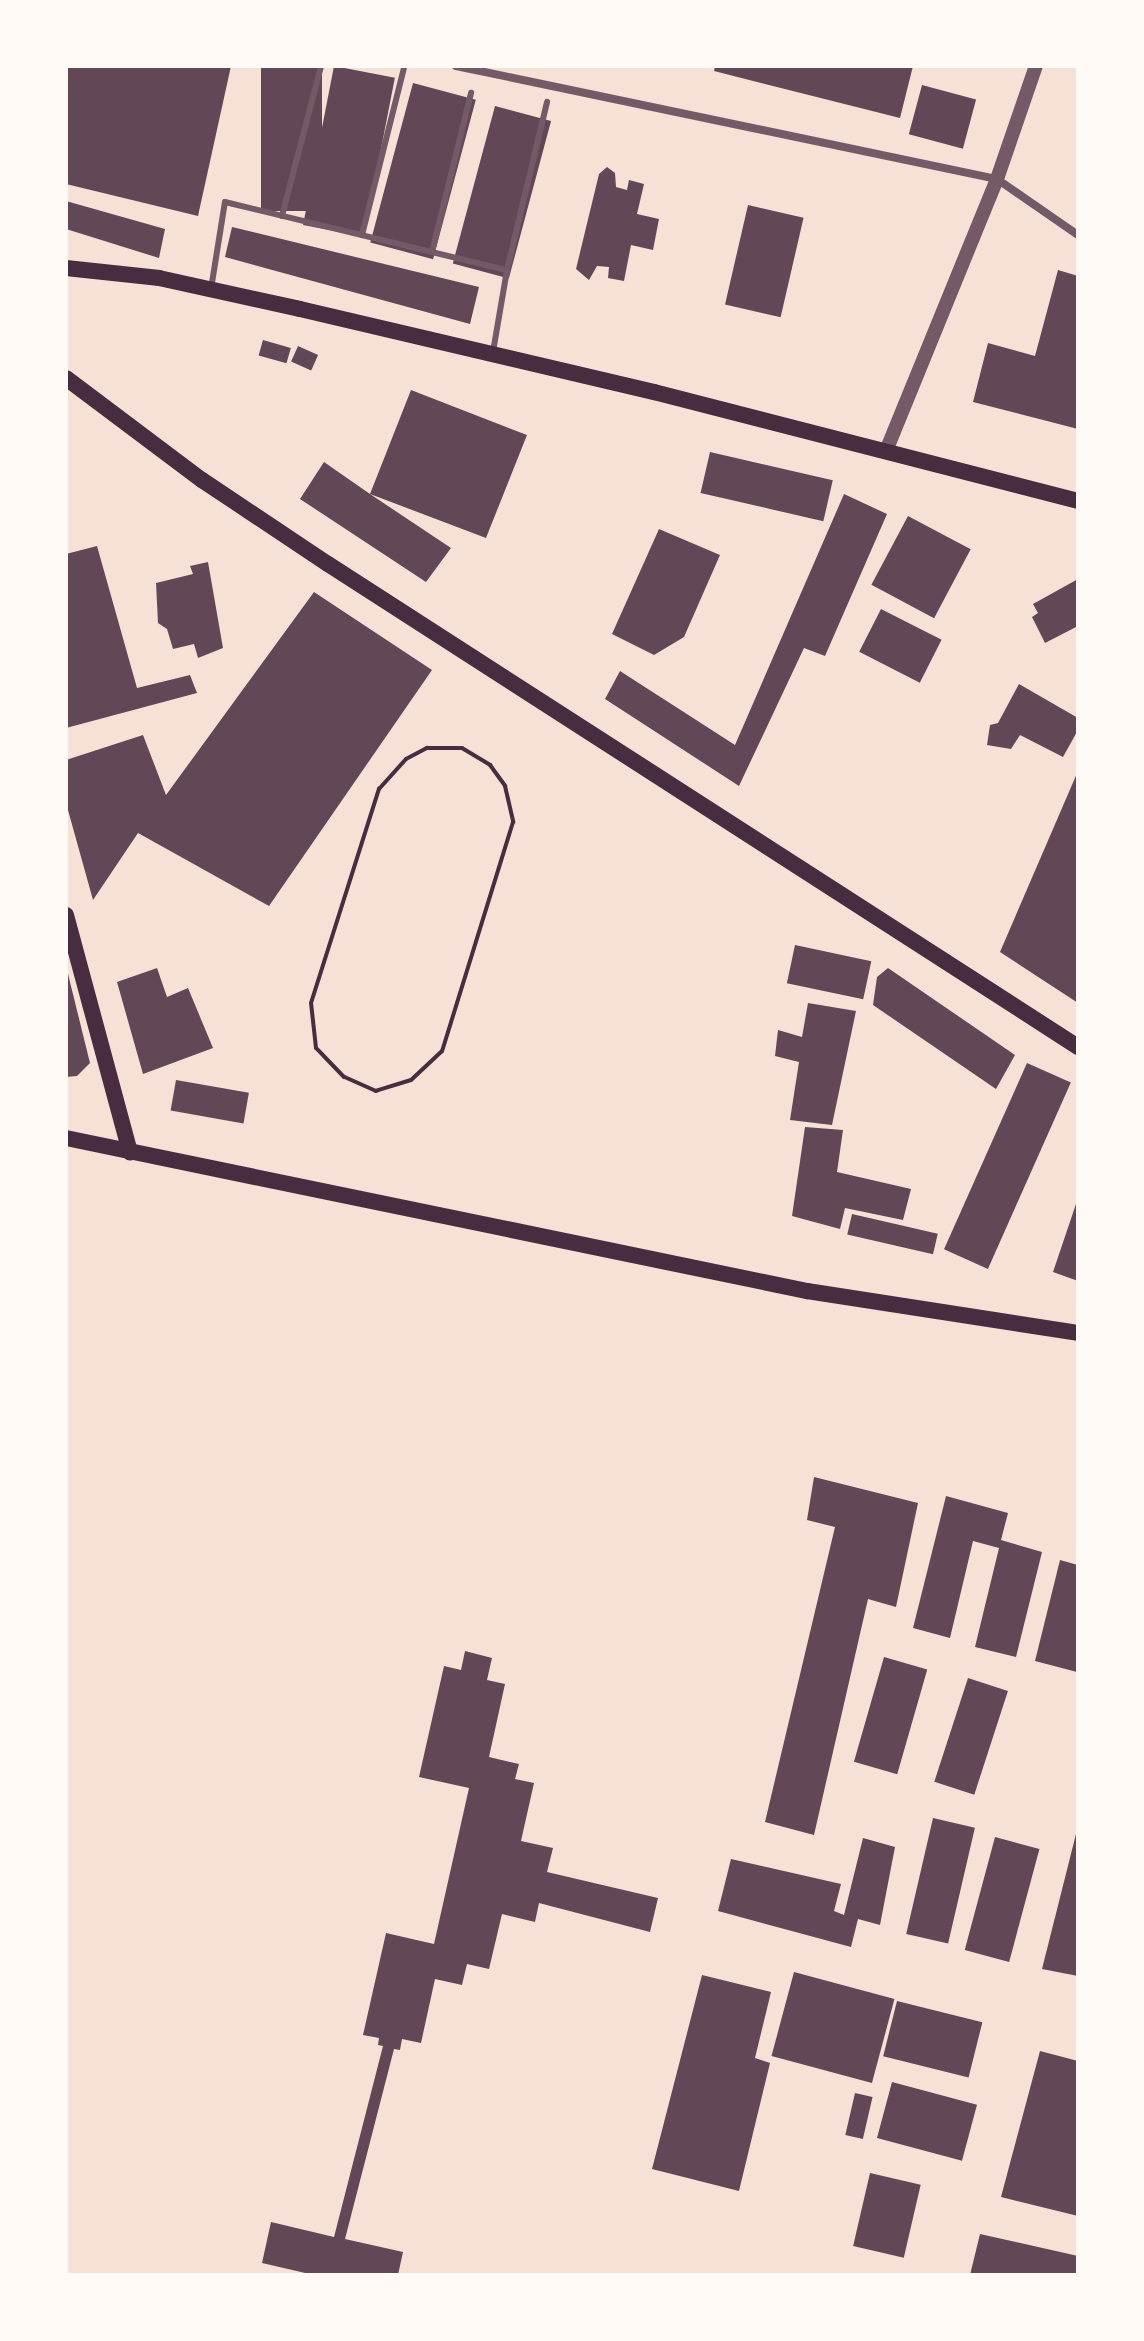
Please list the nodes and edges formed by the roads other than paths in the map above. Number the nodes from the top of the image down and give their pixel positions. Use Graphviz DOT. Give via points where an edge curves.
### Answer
graph roads {
  1 [pos="321,66"];
  2 [pos="456,66"];
  3 [pos="1036,66"];
  4 [pos="404,68"];
  5 [pos="471,93"];
  6 [pos="547,102"];
  7 [pos="997,179"];
  8 [pos="282,216"];
  9 [pos="362,235"];
  10 [pos="1078,235"];
  11 [pos="432,252"];
  12 [pos="66,268"];
  13 [pos="507,270"];
  14 [pos="211,289"];
  15 [pos="492,355"];
  16 [pos="66,378"];
  17 [pos="66,385"];
  18 [pos="90,397"];
  19 [pos="886,451"];
  20 [pos="1078,501"];
  21 [pos="66,915"];
  22 [pos="1078,1047"];
  23 [pos="66,1138"];
  24 [pos="130,1153"];
  25 [pos="1078,1333"];
  1 -- 8 [label="lane"];
  2 -- 7 [label="street"];
  3 -- 7 [label="street"];
  4 -- 9 [label="lane"];
  5 -- 11 [label="lane"];
  6 -- 13 [label="lane"];
  7 -- 10 [label="street"];
  7 -- 19 [label="street"];
  8 -- 9 [label="lane"];
  8 -- 14 [label="lane" via="225,202"];
  9 -- 11 [label="lane"];
  11 -- 13 [label="lane"];
  12 -- 14 [label="main road"];
  13 -- 15 [label="lane"];
  14 -- 15 [label="main road"];
  15 -- 19 [label="main road"];
  16 -- 18 [label="main road"];
  17 -- 18 [label="main road"];
  18 -- 22 [label="main road" via="328,564"];
  19 -- 20 [label="main road"];
  21 -- 24 [label="main road"];
  23 -- 24 [label="main road"];
  24 -- 25 [label="main road" via="807,1291"];
}
